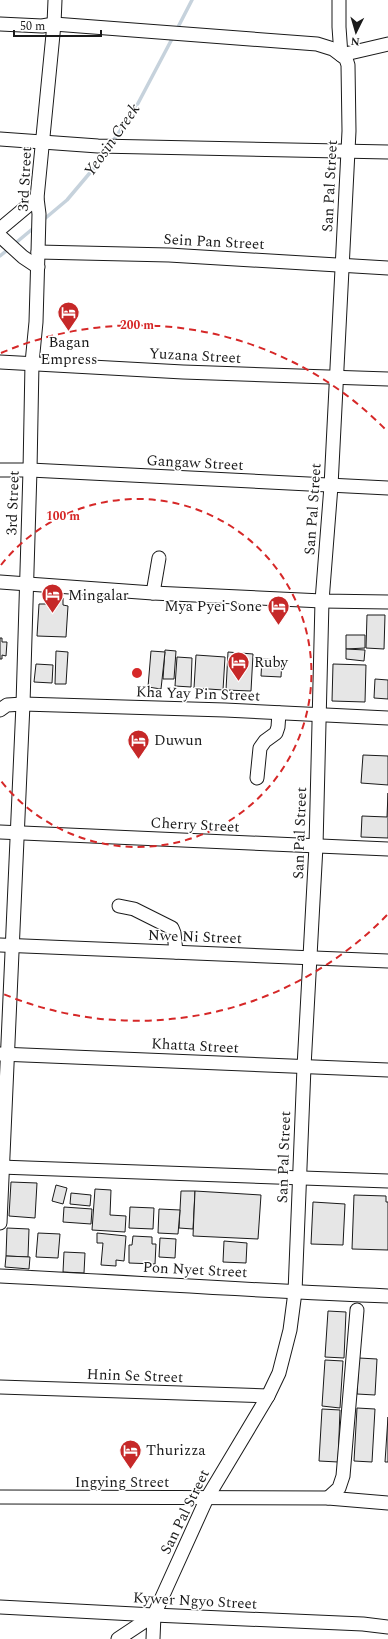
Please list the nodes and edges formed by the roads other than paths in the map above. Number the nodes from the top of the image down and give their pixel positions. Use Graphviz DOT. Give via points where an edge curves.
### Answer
graph roads {
  1 [pos="55,0"];
  2 [pos="338,0"];
  3 [pos="0,24"];
  4 [pos="54,24"];
  5 [pos="388,44"];
  6 [pos="341,55"];
  7 [pos="0,139"];
  8 [pos="43,142"];
  9 [pos="347,151"];
  10 [pos="388,152"];
  11 [pos="37,198"];
  12 [pos="0,229"];
  13 [pos="3,239"];
  14 [pos="38,252"];
  15 [pos="342,266"];
  16 [pos="38,267"];
  17 [pos="388,268"];
  18 [pos="0,362"];
  19 [pos="32,363"];
  20 [pos="336,377"];
  21 [pos="388,379"];
  22 [pos="0,470"];
  23 [pos="30,470"];
  24 [pos="331,486"];
  25 [pos="388,488"];
  26 [pos="159,558"];
  27 [pos="0,582"];
  28 [pos="27,585"];
  29 [pos="153,593"];
  30 [pos="322,601"];
  31 [pos="388,602"];
  32 [pos="23,704"];
  33 [pos="2,705"];
  34 [pos="279,713"];
  35 [pos="320,715"];
  36 [pos="388,718"];
  37 [pos="257,778"];
  38 [pos="0,832"];
  39 [pos="17,833"];
  40 [pos="316,846"];
  41 [pos="388,849"];
  42 [pos="119,906"];
  43 [pos="6,946"];
  44 [pos="176,952"];
  45 [pos="310,958"];
  46 [pos="388,961"];
  47 [pos="3,1054"];
  48 [pos="304,1067"];
  49 [pos="388,1070"];
  50 [pos="2,1167"];
  51 [pos="299,1178"];
  52 [pos="388,1181"];
  53 [pos="0,1223"];
  54 [pos="0,1276"];
  55 [pos="295,1292"];
  56 [pos="388,1296"];
  57 [pos="357,1310"];
  58 [pos="0,1387"];
  59 [pos="268,1396"];
  60 [pos="0,1497"];
  61 [pos="207,1498"];
  62 [pos="328,1498"];
  63 [pos="388,1504"];
  64 [pos="0,1607"];
  65 [pos="154,1615"];
  66 [pos="388,1627"];
  67 [pos="118,1639"];
  68 [pos="153,1639"];
  1 -- 4 [label="street, 3rd Street"];
  2 -- 6 [label="street, San Pal Street"];
  3 -- 4 [label="street"];
  4 -- 6 [label="street" via="317,44 333,49"];
  4 -- 8 [label="street, 3rd Street"];
  5 -- 6 [label="street"];
  6 -- 9 [label="street, San Pal Street" via="346,59 348,69"];
  7 -- 8 [label="street"];
  8 -- 9 [label="street" via="98,146"];
  8 -- 11 [label="street, 3rd Street"];
  9 -- 10 [label="street"];
  9 -- 15 [label="street, San Pal Street"];
  11 -- 12 [label="street"];
  11 -- 14 [label="street, 3rd Street"];
  13 -- 16 [label="street"];
  14 -- 15 [label="street, Sein Pan Street" via="169,255"];
  14 -- 16 [label="street, 3rd Street"];
  15 -- 17 [label="street, Sein Pan Street"];
  15 -- 20 [label="street, San Pal Street"];
  16 -- 19 [label="street, 3rd Street"];
  18 -- 19 [label="street, Yuzana Street"];
  19 -- 20 [label="street, Yuzana Street" via="183,372"];
  19 -- 23 [label="street, 3rd Street"];
  20 -- 21 [label="street, Yuzana Street"];
  20 -- 24 [label="street, San Pal Street"];
  22 -- 23 [label="street, Gangaw Street"];
  23 -- 24 [label="street, Gangaw Street"];
  23 -- 28 [label="street, 3rd Street"];
  24 -- 25 [label="street, Gangaw Street"];
  24 -- 30 [label="street, San Pal Street"];
  26 -- 29 [label="street"];
  27 -- 28 [label="street"];
  28 -- 29 [label="street"];
  28 -- 32 [label="street, 3rd Street"];
  29 -- 30 [label="street"];
  30 -- 31 [label="street"];
  30 -- 35 [label="street, San Pal Street"];
  32 -- 33 [label="street, Kha Yay Pin Street"];
  32 -- 34 [label="street, Kha Yay Pin Street"];
  32 -- 39 [label="street, 3rd Street"];
  34 -- 35 [label="street, Kha Yay Pin Street"];
  34 -- 37 [label="street" via="276,733 260,748"];
  35 -- 36 [label="street, Kha Yay Pin Street"];
  35 -- 40 [label="street, San Pal Street"];
  38 -- 39 [label="street, Cherry Street"];
  39 -- 40 [label="street, Cherry Street"];
  39 -- 43 [label="street, 3rd Street"];
  40 -- 41 [label="street, Cherry Street"];
  40 -- 45 [label="street, San Pal Street"];
  42 -- 44 [label="street" via="134,909 172,928"];
  43 -- 44 [label="street, Nwe Ni Street"];
  43 -- 47 [label="street, 3rd Street"];
  44 -- 45 [label="street, Nwe Ni Street"];
  45 -- 46 [label="street, Nwe Ni Street"];
  45 -- 48 [label="street, San Pal Street"];
  47 -- 48 [label="street, Khatta Street"];
  47 -- 50 [label="street, 3rd Street"];
  48 -- 49 [label="street, Khatta Street"];
  48 -- 51 [label="street, San Pal Street"];
  50 -- 51 [label="street"];
  50 -- 53 [label="street, 3rd Street"];
  51 -- 52 [label="street"];
  51 -- 55 [label="street, San Pal Street"];
  54 -- 55 [label="street, Pon Nyet Street"];
  55 -- 56 [label="street, Pon Nyet Street"];
  55 -- 59 [label="street, San Pal Street" via="290,1330 279,1373"];
  57 -- 62 [label="street" via="343,1476 339,1488"];
  58 -- 59 [label="street, Hnin Se Street"];
  59 -- 61 [label="street, San Pal Street"];
  60 -- 61 [label="street, Ingying Street"];
  61 -- 62 [label="street, Ingying Street"];
  61 -- 65 [label="street, San Pal Street"];
  62 -- 63 [label="street, Ingying Street"];
  64 -- 65 [label="street, Kywer Ngyo Street"];
  65 -- 66 [label="street, Kywer Ngyo Street"];
  65 -- 67 [label="street"];
  65 -- 68 [label="street, San Pal Street"];
}
